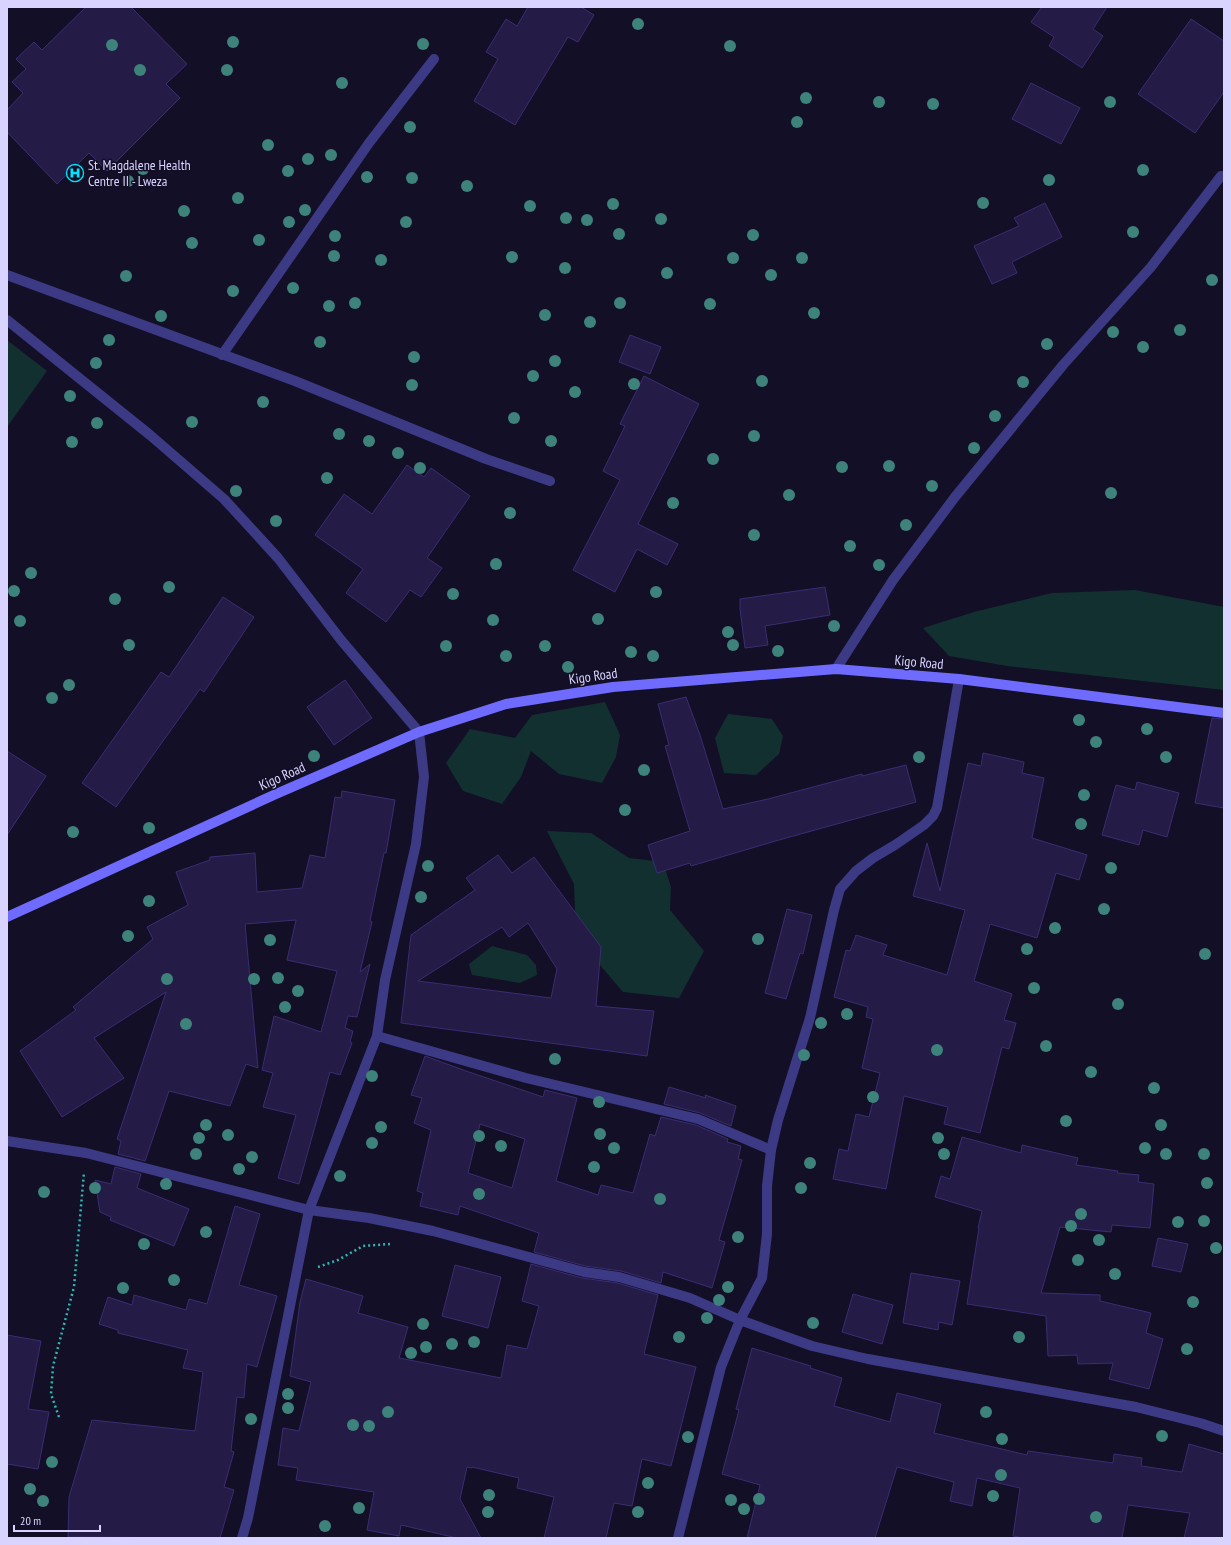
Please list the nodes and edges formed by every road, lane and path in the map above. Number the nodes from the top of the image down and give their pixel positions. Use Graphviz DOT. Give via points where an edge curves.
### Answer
graph roads {
  1 [pos="434,59"];
  2 [pos="1221,176"];
  3 [pos="7,275"];
  4 [pos="7,320"];
  5 [pos="222,355"];
  6 [pos="550,481"];
  7 [pos="836,669"];
  8 [pos="959,679"];
  9 [pos="1224,713"];
  10 [pos="419,732"];
  11 [pos="7,917"];
  12 [pos="377,1036"];
  13 [pos="7,1141"];
  14 [pos="771,1150"];
  15 [pos="86,1154"];
  16 [pos="308,1210"];
  17 [pos="391,1244"];
  18 [pos="296,1274"];
  19 [pos="740,1320"];
  20 [pos="59,1417"];
  21 [pos="1224,1431"];
  22 [pos="242,1538"];
  23 [pos="678,1538"];
  1 -- 5 [label="street" via="369,143"];
  2 -- 7 [label="street" via="1151,267 1063,365 955,497 893,580"];
  3 -- 5 [label="street"];
  4 -- 10 [label="street" via="150,435 224,499 278,558 341,640"];
  5 -- 6 [label="street" via="486,459"];
  7 -- 8 [label="street, Kigo Road"];
  7 -- 10 [label="street, Kigo Road" via="613,687 506,704"];
  8 -- 9 [label="street, Kigo Road"];
  8 -- 14 [label="street" via="937,808 933,816 924,825 856,871 840,889 810,1018"];
  10 -- 11 [label="street, Kigo Road" via="276,794"];
  10 -- 12 [label="street" via="424,777 416,844 386,980"];
  12 -- 14 [label="street" via="526,1078 698,1119"];
  12 -- 16 [label="street"];
  13 -- 15 [label="street"];
  14 -- 19 [label="street" via="762,1278"];
  15 -- 16 [label="street"];
  15 -- 20 [label="path" via="74,1287 53,1366 51,1394"];
  16 -- 18 [label="street"];
  16 -- 19 [label="street" via="368,1218 433,1231 584,1272 619,1277 690,1298"];
  17 -- 18 [label="path" via="363,1246 338,1260"];
  18 -- 22 [label="street"];
  19 -- 21 [label="street" via="812,1346 868,1359 1136,1407"];
  19 -- 23 [label="street" via="721,1367"];
}
